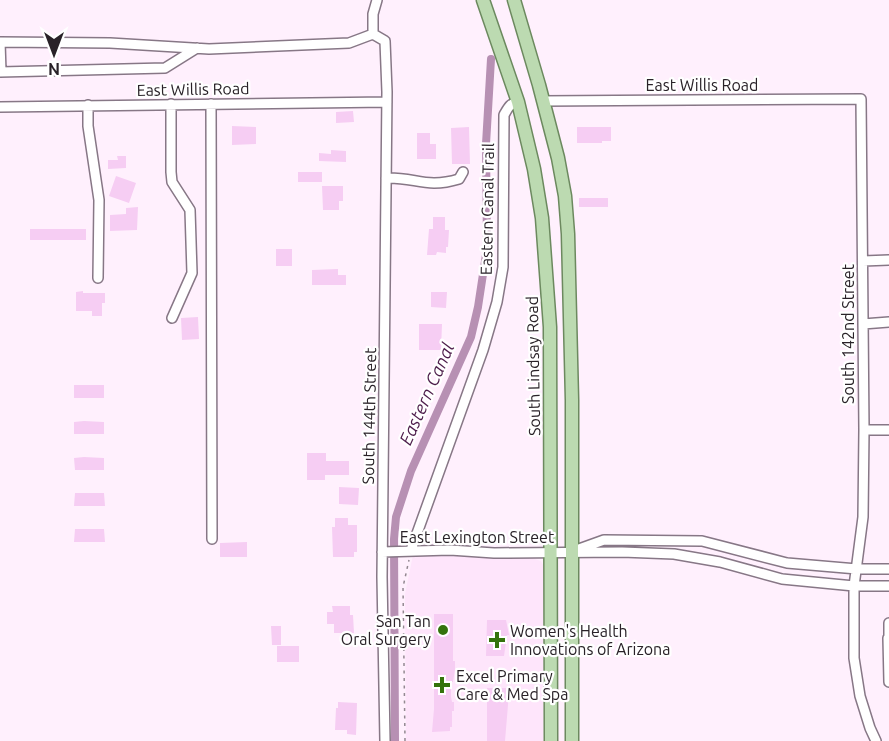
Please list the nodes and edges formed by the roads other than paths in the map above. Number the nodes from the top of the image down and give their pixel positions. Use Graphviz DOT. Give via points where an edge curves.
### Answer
graph roads {
  1 [pos="377,0"];
  2 [pos="483,0"];
  3 [pos="514,0"];
  4 [pos="373,34"];
  5 [pos="0,42"];
  6 [pos="196,48"];
  7 [pos="1,72"];
  8 [pos="387,97"];
  9 [pos="861,99"];
  10 [pos="543,101"];
  11 [pos="518,102"];
  12 [pos="171,104"];
  13 [pos="211,104"];
  14 [pos="88,105"];
  15 [pos="0,107"];
  16 [pos="464,172"];
  17 [pos="386,178"];
  18 [pos="889,260"];
  19 [pos="862,261"];
  20 [pos="98,278"];
  21 [pos="172,318"];
  22 [pos="889,322"];
  23 [pos="863,324"];
  24 [pos="864,430"];
  25 [pos="889,430"];
  26 [pos="212,539"];
  27 [pos="408,550"];
  28 [pos="385,551"];
  29 [pos="552,552"];
  30 [pos="571,552"];
  31 [pos="857,569"];
  32 [pos="889,569"];
  33 [pos="854,586"];
  34 [pos="889,586"];
  35 [pos="889,623"];
  36 [pos="889,638"];
  37 [pos="889,682"];
  38 [pos="385,741"];
  39 [pos="551,741"];
  40 [pos="572,741"];
  41 [pos="876,741"];
  1 -- 4 [label="street"];
  2 -- 11 [label="main road, South Lindsay Road"];
  3 -- 10 [label="main road"];
  4 -- 6 [label="street" via="349,43"];
  4 -- 8 [label="street, South 144th Street" via="385,41"];
  5 -- 6 [label="street"];
  5 -- 7 [label="street"];
  6 -- 7 [label="street" via="165,68"];
  8 -- 13 [label="street, East Willis Road"];
  8 -- 17 [label="street, South 144th Street"];
  9 -- 10 [label="street, East Willis Road"];
  9 -- 19 [label="street, South 142nd Street"];
  10 -- 30 [label="main road" via="558,158 568,234"];
  11 -- 27 [label="street, Eastern Canal Trail" via="508,107 504,115 503,267 497,302 483,350"];
  11 -- 29 [label="main road, South Lindsay Road" via="542,218 548,288"];
  12 -- 13 [label="street, East Willis Road"];
  12 -- 14 [label="street, East Willis Road"];
  12 -- 21 [label="street" via="172,182 190,210 192,273"];
  13 -- 26 [label="street"];
  14 -- 15 [label="street, East Willis Road"];
  14 -- 20 [label="street" via="99,200"];
  16 -- 17 [label="street" via="459,179 441,184"];
  17 -- 28 [label="street, South 144th Street"];
  18 -- 19 [label="street"];
  19 -- 23 [label="street, South 142nd Street"];
  22 -- 23 [label="street"];
  23 -- 24 [label="street, South 142nd Street"];
  24 -- 25 [label="street"];
  24 -- 31 [label="street, South 142nd Street" via="863,517"];
  27 -- 28 [label="street, East Lexington Street"];
  27 -- 29 [label="street, East Lexington Street"];
  28 -- 38 [label="street, South 144th Street"];
  29 -- 30 [label="street, East Lexington Street"];
  29 -- 39 [label="main road, South Lindsay Road"];
  30 -- 31 [label="street" via="604,540 702,541 787,564"];
  30 -- 33 [label="street, East Lexington Street" via="674,554 782,579"];
  30 -- 40 [label="main road"];
  31 -- 32 [label="street"];
  31 -- 33 [label="street, South 142nd Street"];
  33 -- 34 [label="street, East Lexington Street"];
  33 -- 41 [label="street, South 142nd Street" via="856,668 860,696"];
  35 -- 36 [label="street"];
  36 -- 37 [label="street"];
}
